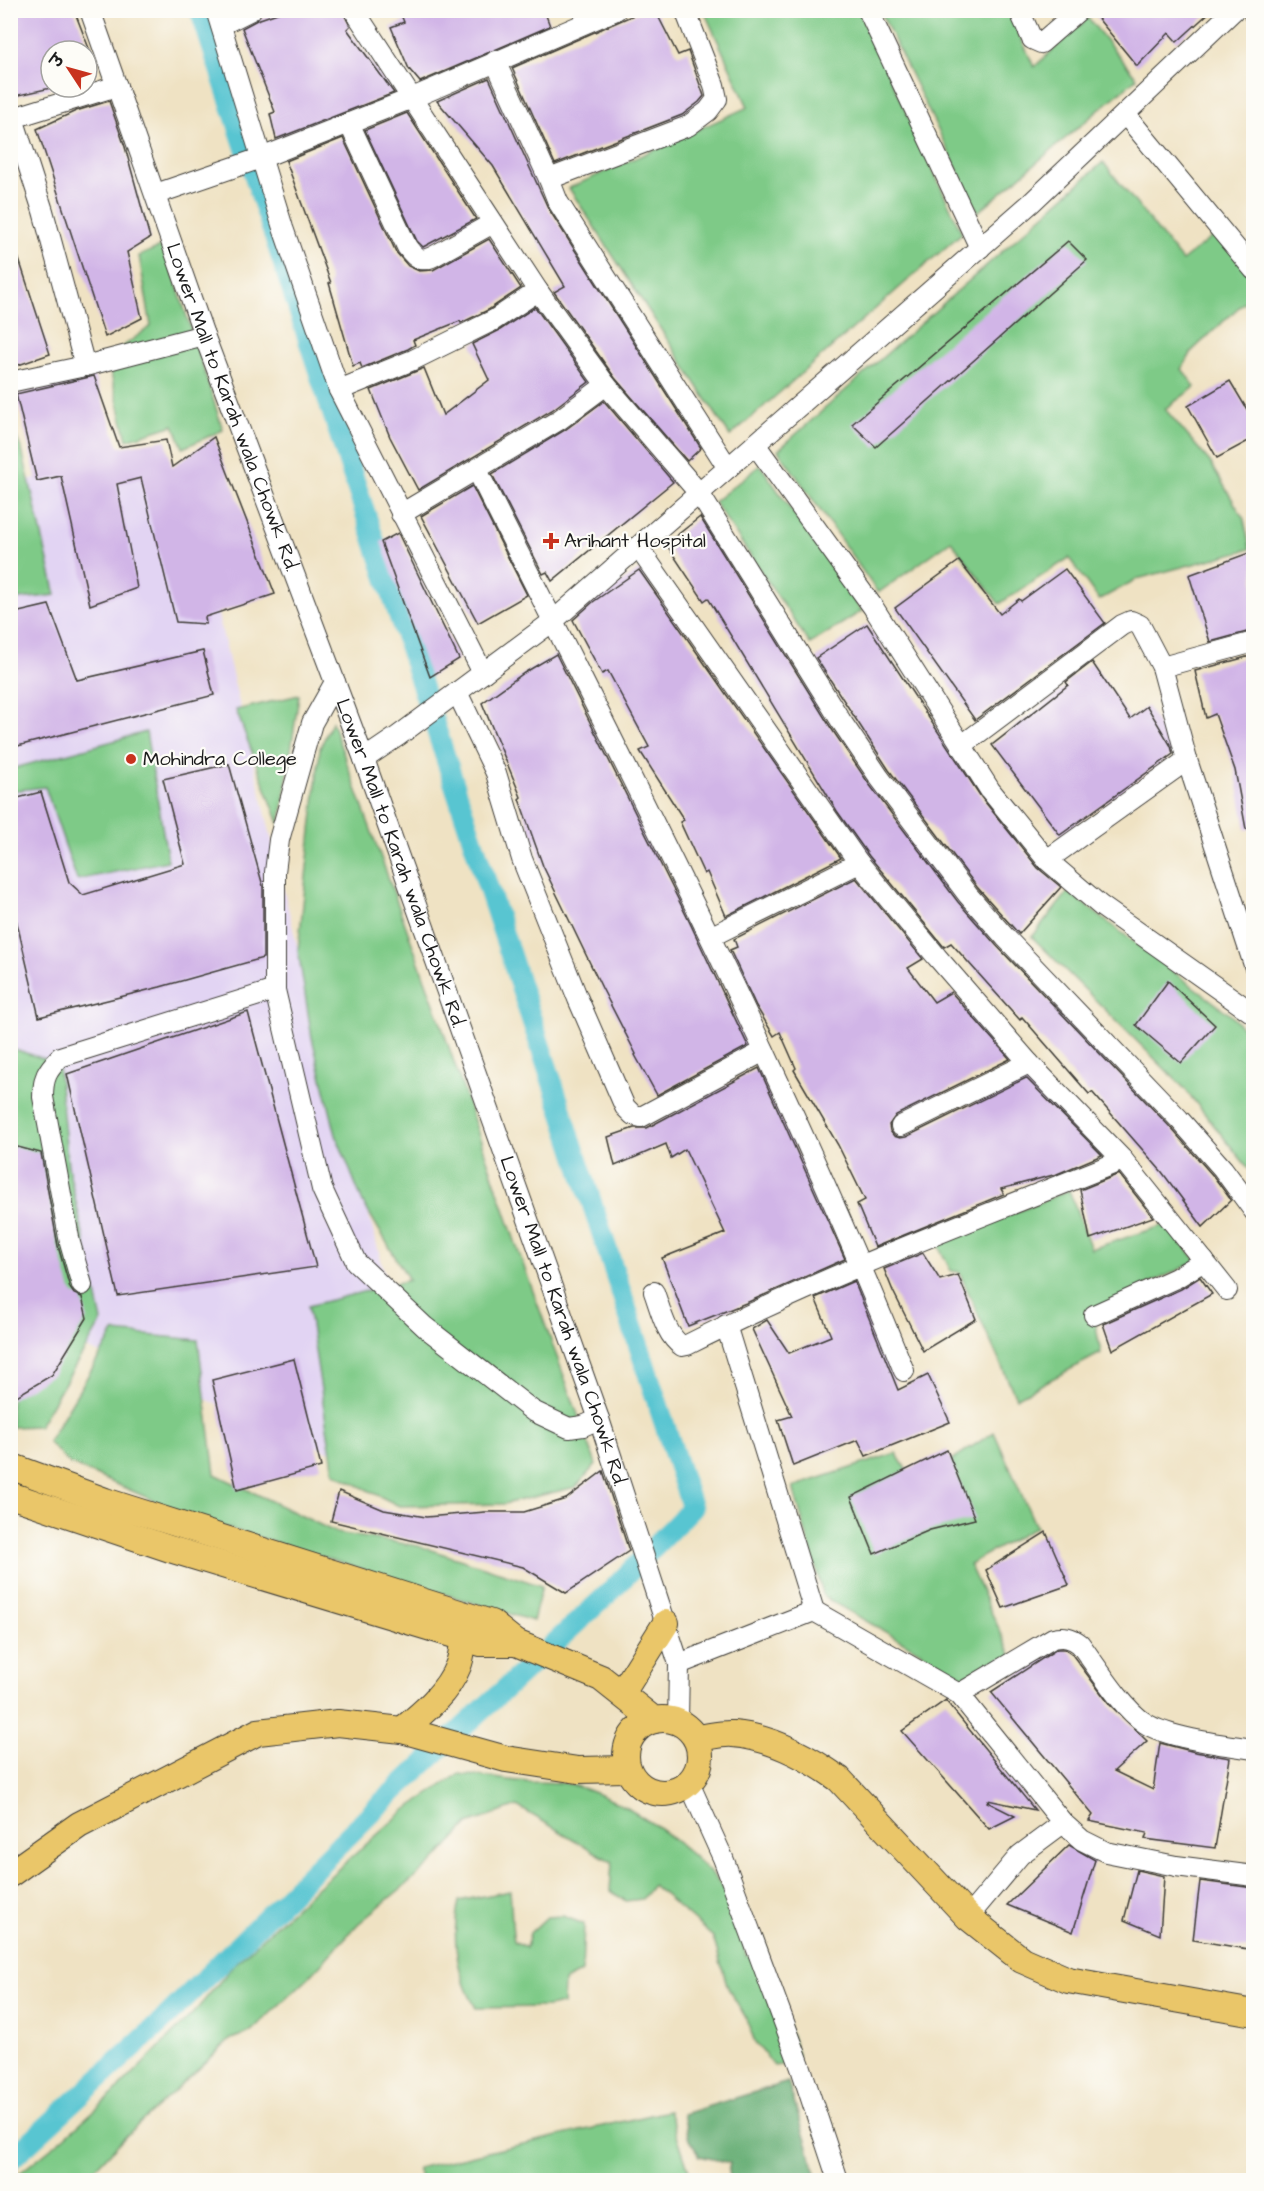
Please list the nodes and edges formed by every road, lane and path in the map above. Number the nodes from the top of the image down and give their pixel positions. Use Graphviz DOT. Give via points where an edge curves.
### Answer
graph roads {
  1 [pos="90,10"];
  2 [pos="251,10"];
  3 [pos="354,10"];
  4 [pos="616,10"];
  5 [pos="685,10"];
  6 [pos="868,10"];
  7 [pos="1019,10"];
  8 [pos="1079,10"];
  9 [pos="1234,10"];
  10 [pos="219,18"];
  11 [pos="495,61"];
  12 [pos="117,86"];
  13 [pos="410,99"];
  14 [pos="1125,114"];
  15 [pos="12,115"];
  16 [pos="349,123"];
  17 [pos="254,161"];
  18 [pos="549,179"];
  19 [pos="156,194"];
  20 [pos="493,223"];
  21 [pos="980,248"];
  22 [pos="1254,270"];
  23 [pos="538,291"];
  24 [pos="204,335"];
  25 [pos="85,366"];
  26 [pos="10,382"];
  27 [pos="606,385"];
  28 [pos="339,390"];
  29 [pos="755,444"];
  30 [pos="729,468"];
  31 [pos="477,470"];
  32 [pos="699,493"];
  33 [pos="401,514"];
  34 [pos="638,547"];
  35 [pos="553,621"];
  36 [pos="1254,642"];
  37 [pos="1162,667"];
  38 [pos="483,672"];
  39 [pos="334,682"];
  40 [pos="457,692"];
  41 [pos="961,746"];
  42 [pos="363,759"];
  43 [pos="1187,760"];
  44 [pos="1047,860"];
  45 [pos="860,863"];
  46 [pos="712,936"];
  47 [pos="1254,965"];
  48 [pos="275,990"];
  49 [pos="1254,1014"];
  50 [pos="764,1051"];
  51 [pos="1029,1063"];
  52 [pos="901,1126"];
  53 [pos="1123,1160"];
  54 [pos="1254,1210"];
  55 [pos="1204,1262"];
  56 [pos="861,1264"];
  57 [pos="82,1285"];
  58 [pos="1227,1290"];
  59 [pos="654,1292"];
  60 [pos="1094,1315"];
  61 [pos="726,1325"];
  62 [pos="904,1371"];
  63 [pos="599,1419"];
  64 [pos="10,1466"];
  65 [pos="10,1495"];
  66 [pos="814,1611"];
  67 [pos="666,1623"];
  68 [pos="464,1637"];
  69 [pos="520,1645"];
  70 [pos="679,1664"];
  71 [pos="622,1693"];
  72 [pos="959,1694"];
  73 [pos="676,1727"];
  74 [pos="410,1733"];
  75 [pos="1254,1749"];
  76 [pos="628,1769"];
  77 [pos="689,1783"];
  78 [pos="1064,1823"];
  79 [pos="10,1874"];
  80 [pos="1254,1876"];
  81 [pos="968,1917"];
  82 [pos="1254,2013"];
  83 [pos="838,2181"];
  1 -- 12 [label="street, Lower Mall to Karah wala Chowk Rd."];
  2 -- 10 [label="street"];
  3 -- 13 [label="street"];
  4 -- 11 [label="street"];
  5 -- 18 [label="street" via="714,85 717,99 708,111 688,126"];
  6 -- 21 [label="street"];
  7 -- 8 [label="street" via="1032,39 1041,43"];
  9 -- 14 [label="street"];
  10 -- 17 [label="street"];
  11 -- 13 [label="street"];
  11 -- 18 [label="street"];
  12 -- 15 [label="street"];
  12 -- 19 [label="street, Lower Mall to Karah wala Chowk Rd."];
  13 -- 16 [label="street"];
  13 -- 20 [label="street"];
  14 -- 21 [label="street"];
  14 -- 22 [label="street"];
  15 -- 25 [label="street"];
  16 -- 17 [label="street"];
  16 -- 20 [label="street" via="407,247 418,259 426,260"];
  17 -- 19 [label="street"];
  17 -- 28 [label="street" via="283,228"];
  18 -- 30 [label="street" via="558,202"];
  19 -- 24 [label="street, Lower Mall to Karah wala Chowk Rd."];
  20 -- 23 [label="street"];
  21 -- 29 [label="street"];
  23 -- 27 [label="street"];
  23 -- 28 [label="street" via="494,320 413,360"];
  24 -- 25 [label="street"];
  24 -- 39 [label="street, Lower Mall to Karah wala Chowk Rd."];
  25 -- 26 [label="street"];
  27 -- 31 [label="street" via="559,420"];
  27 -- 32 [label="street"];
  28 -- 33 [label="street"];
  29 -- 30 [label="street"];
  29 -- 41 [label="street" via="873,607"];
  30 -- 32 [label="street"];
  31 -- 33 [label="street"];
  31 -- 35 [label="street"];
  32 -- 34 [label="street"];
  32 -- 54 [label="street" via="841,721 968,895 1179,1119"];
  33 -- 38 [label="street"];
  34 -- 35 [label="street"];
  34 -- 45 [label="street"];
  35 -- 38 [label="street"];
  35 -- 46 [label="street"];
  36 -- 37 [label="street"];
  37 -- 41 [label="street" via="1140,625 1131,621"];
  37 -- 43 [label="street"];
  38 -- 40 [label="street"];
  39 -- 42 [label="street, Lower Mall to Karah wala Chowk Rd."];
  39 -- 48 [label="street" via="312,723 279,840 275,872"];
  40 -- 42 [label="street"];
  40 -- 50 [label="street" via="496,772 522,859 625,1107 641,1117"];
  41 -- 44 [label="street" via="990,790"];
  42 -- 63 [label="street, Lower Mall to Karah wala Chowk Rd."];
  43 -- 44 [label="street"];
  43 -- 47 [label="street"];
  44 -- 49 [label="street" via="1101,906"];
  45 -- 46 [label="street"];
  45 -- 51 [label="street"];
  46 -- 50 [label="street"];
  48 -- 57 [label="street" via="60,1057 47,1071 43,1097 70,1243"];
  48 -- 63 [label="street" via="322,1189 356,1262 425,1327 533,1411 569,1428"];
  50 -- 56 [label="street"];
  51 -- 52 [label="street"];
  51 -- 53 [label="street"];
  53 -- 55 [label="street"];
  53 -- 56 [label="street"];
  55 -- 58 [label="street"];
  55 -- 60 [label="street"];
  56 -- 61 [label="street"];
  56 -- 62 [label="street"];
  59 -- 61 [label="street" via="677,1344 682,1346"];
  61 -- 66 [label="street"];
  63 -- 67 [label="street, Lower Mall to Karah wala Chowk Rd."];
  64 -- 69 [label="main road" via="105,1501 491,1623"];
  65 -- 68 [label="main road" via="170,1549"];
  66 -- 70 [label="street"];
  66 -- 72 [label="street"];
  67 -- 70 [label="street, Lower Mall to Karah wala Chowk Rd."];
  67 -- 71 [label="main road"];
  68 -- 69 [label="main road" via="481,1643"];
  68 -- 74 [label="main road" via="458,1666"];
  69 -- 71 [label="main road" via="601,1678"];
  70 -- 73 [label="street, Lower Mall to Karah wala Chowk Rd."];
  71 -- 73 [label="main road"];
  72 -- 75 [label="street" via="1062,1636 1080,1644 1132,1712 1145,1723 1162,1732"];
  72 -- 78 [label="street"];
  73 -- 76 [label="main road" via="643,1725 628,1744"];
  73 -- 77 [label="main road" via="700,1750 700,1762"];
  73 -- 81 [label="main road" via="755,1738 817,1763 839,1779"];
  74 -- 76 [label="main road" via="506,1759 578,1770"];
  74 -- 79 [label="main road" via="338,1723 258,1732 79,1825"];
  76 -- 77 [label="main road" via="634,1780 654,1793 667,1794"];
  77 -- 83 [label="street" via="727,1869 801,2068"];
  78 -- 80 [label="street" via="1082,1840 1106,1852"];
  78 -- 81 [label="street" via="1020,1855"];
  81 -- 82 [label="main road" via="1022,1960 1068,1980"];
}
